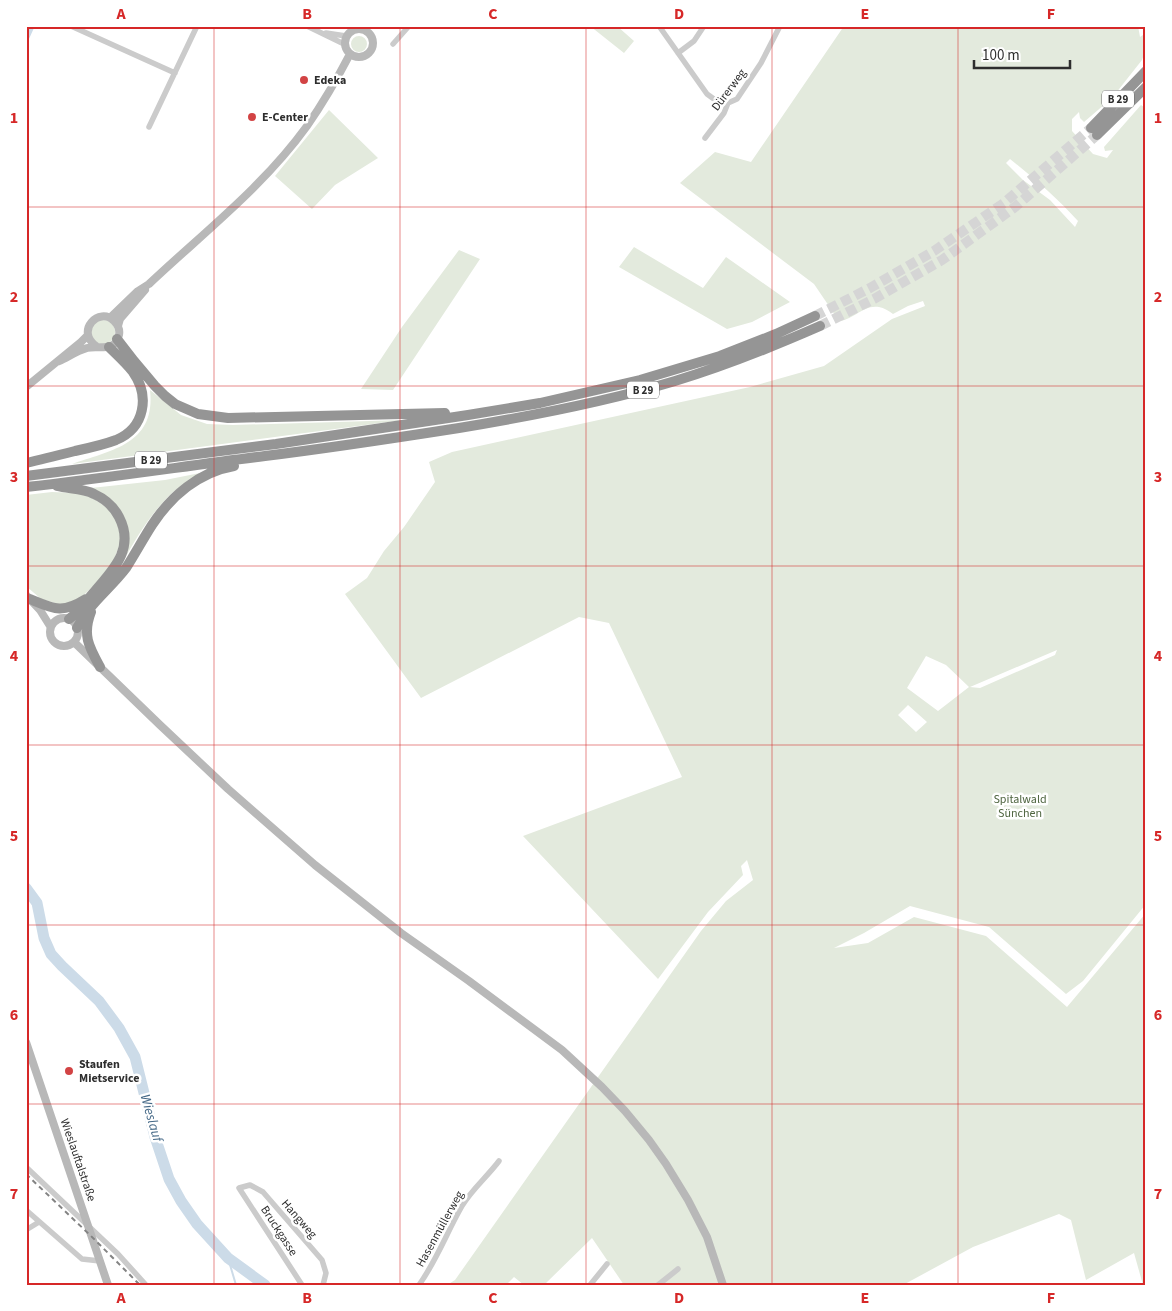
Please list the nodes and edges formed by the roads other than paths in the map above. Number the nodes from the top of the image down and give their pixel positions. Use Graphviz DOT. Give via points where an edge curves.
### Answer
graph roads {
  1 [pos="71,26"];
  2 [pos="196,26"];
  3 [pos="307,26"];
  4 [pos="409,26"];
  5 [pos="658,26"];
  6 [pos="704,26"];
  7 [pos="780,26"];
  8 [pos="367,29"];
  9 [pos="345,40"];
  10 [pos="393,44"];
  11 [pos="678,53"];
  12 [pos="353,56"];
  13 [pos="1146,71"];
  14 [pos="175,73"];
  15 [pos="1146,87"];
  16 [pos="728,104"];
  17 [pos="149,127"];
  18 [pos="705,138"];
  19 [pos="149,284"];
  20 [pos="815,316"];
  21 [pos="110,318"];
  22 [pos="118,326"];
  23 [pos="820,326"];
  24 [pos="88,335"];
  25 [pos="118,339"];
  26 [pos="96,346"];
  27 [pos="109,347"];
  28 [pos="59,361"];
  29 [pos="26,387"];
  30 [pos="468,416"];
  31 [pos="266,456"];
  32 [pos="26,463"];
  33 [pos="26,476"];
  34 [pos="49,484"];
  35 [pos="26,487"];
  36 [pos="96,596"];
  37 [pos="28,597"];
  38 [pos="40,610"];
  39 [pos="64,619"];
  40 [pos="50,626"];
  41 [pos="77,628"];
  42 [pos="74,642"];
  43 [pos="100,667"];
  44 [pos="26,1042"];
  45 [pos="499,1161"];
  46 [pos="26,1167"];
  47 [pos="239,1188"];
  48 [pos="26,1210"];
  49 [pos="40,1222"];
  50 [pos="88,1225"];
  51 [pos="26,1230"];
  52 [pos="100,1261"];
  53 [pos="608,1264"];
  54 [pos="678,1269"];
  55 [pos="108,1285"];
  56 [pos="146,1285"];
  57 [pos="302,1285"];
  58 [pos="323,1285"];
  59 [pos="420,1285"];
  60 [pos="590,1285"];
  61 [pos="658,1285"];
  62 [pos="723,1285"];
  1 -- 14 [label="street"];
  2 -- 14 [label="street"];
  3 -- 9 [label="street"];
  4 -- 10 [label="street"];
  5 -- 11 [label="street"];
  6 -- 11 [label="street" via="694,41"];
  7 -- 16 [label="street, Dürerweg" via="761,63 737,98"];
  8 -- 9 [label="main road" via="352,30"];
  8 -- 12 [label="main road" via="373,40 372,49 365,56"];
  9 -- 12 [label="main road" via="345,48"];
  11 -- 16 [label="street" via="707,94"];
  12 -- 19 [label="main road" via="306,127 254,187"];
  13 -- 15 [label="highway, B 29" via="1094,131"];
  14 -- 17 [label="street"];
  16 -- 18 [label="street, Dürerweg"];
  19 -- 21 [label="main road"];
  19 -- 22 [label="main road" via="120,319"];
  20 -- 30 [label="highway, B 29" via="720,356 640,380"];
  21 -- 22 [label="main road"];
  21 -- 24 [label="main road" via="96,318 89,325"];
  22 -- 25 [label="main road"];
  23 -- 31 [label="highway, B 29" via="726,364 622,396 495,422"];
  24 -- 26 [label="main road"];
  24 -- 28 [label="main road"];
  25 -- 27 [label="main road"];
  25 -- 30 [label="highway" via="165,396 198,414 228,418 454,413"];
  26 -- 27 [label="main road"];
  26 -- 28 [label="main road"];
  27 -- 32 [label="highway" via="133,372 140,385 144,404 138,421 129,433 117,440"];
  28 -- 29 [label="main road"];
  30 -- 33 [label="highway, B 29"];
  31 -- 34 [label="highway, B 29"];
  31 -- 36 [label="highway" via="226,467 186,487 152,525 126,567"];
  34 -- 35 [label="highway, B 29"];
  34 -- 36 [label="highway" via="94,494 113,508 122,524 123,553"];
  36 -- 37 [label="highway" via="58,609"];
  36 -- 39 [label="highway"];
  36 -- 41 [label="highway"];
  36 -- 43 [label="highway" via="86,630 89,646"];
  37 -- 38 [label="main road"];
  38 -- 39 [label="main road"];
  38 -- 40 [label="main road"];
  39 -- 40 [label="main road"];
  39 -- 41 [label="main road" via="73,621"];
  40 -- 42 [label="main road" via="49,635 54,643 62,646"];
  41 -- 42 [label="main road"];
  42 -- 43 [label="main road"];
  43 -- 62 [label="main road" via="228,789 315,865 401,933 562,1050 602,1087 666,1164 707,1237"];
  44 -- 50 [label="main road, Wieslauftalstraße"];
  45 -- 59 [label="street, Hasenmüllerweg" via="462,1206"];
  46 -- 50 [label="street"];
  47 -- 57 [label="street, Bruckgasse"];
  47 -- 58 [label="street, Hangweg" via="250,1185 262,1192 322,1260 326,1273"];
  48 -- 49 [label="street"];
  49 -- 51 [label="street"];
  49 -- 52 [label="street" via="82,1259"];
  50 -- 52 [label="main road, Wieslauftalstraße"];
  50 -- 56 [label="street"];
  52 -- 55 [label="main road, Wieslauftalstraße"];
  53 -- 60 [label="street"];
  54 -- 61 [label="street"];
}
